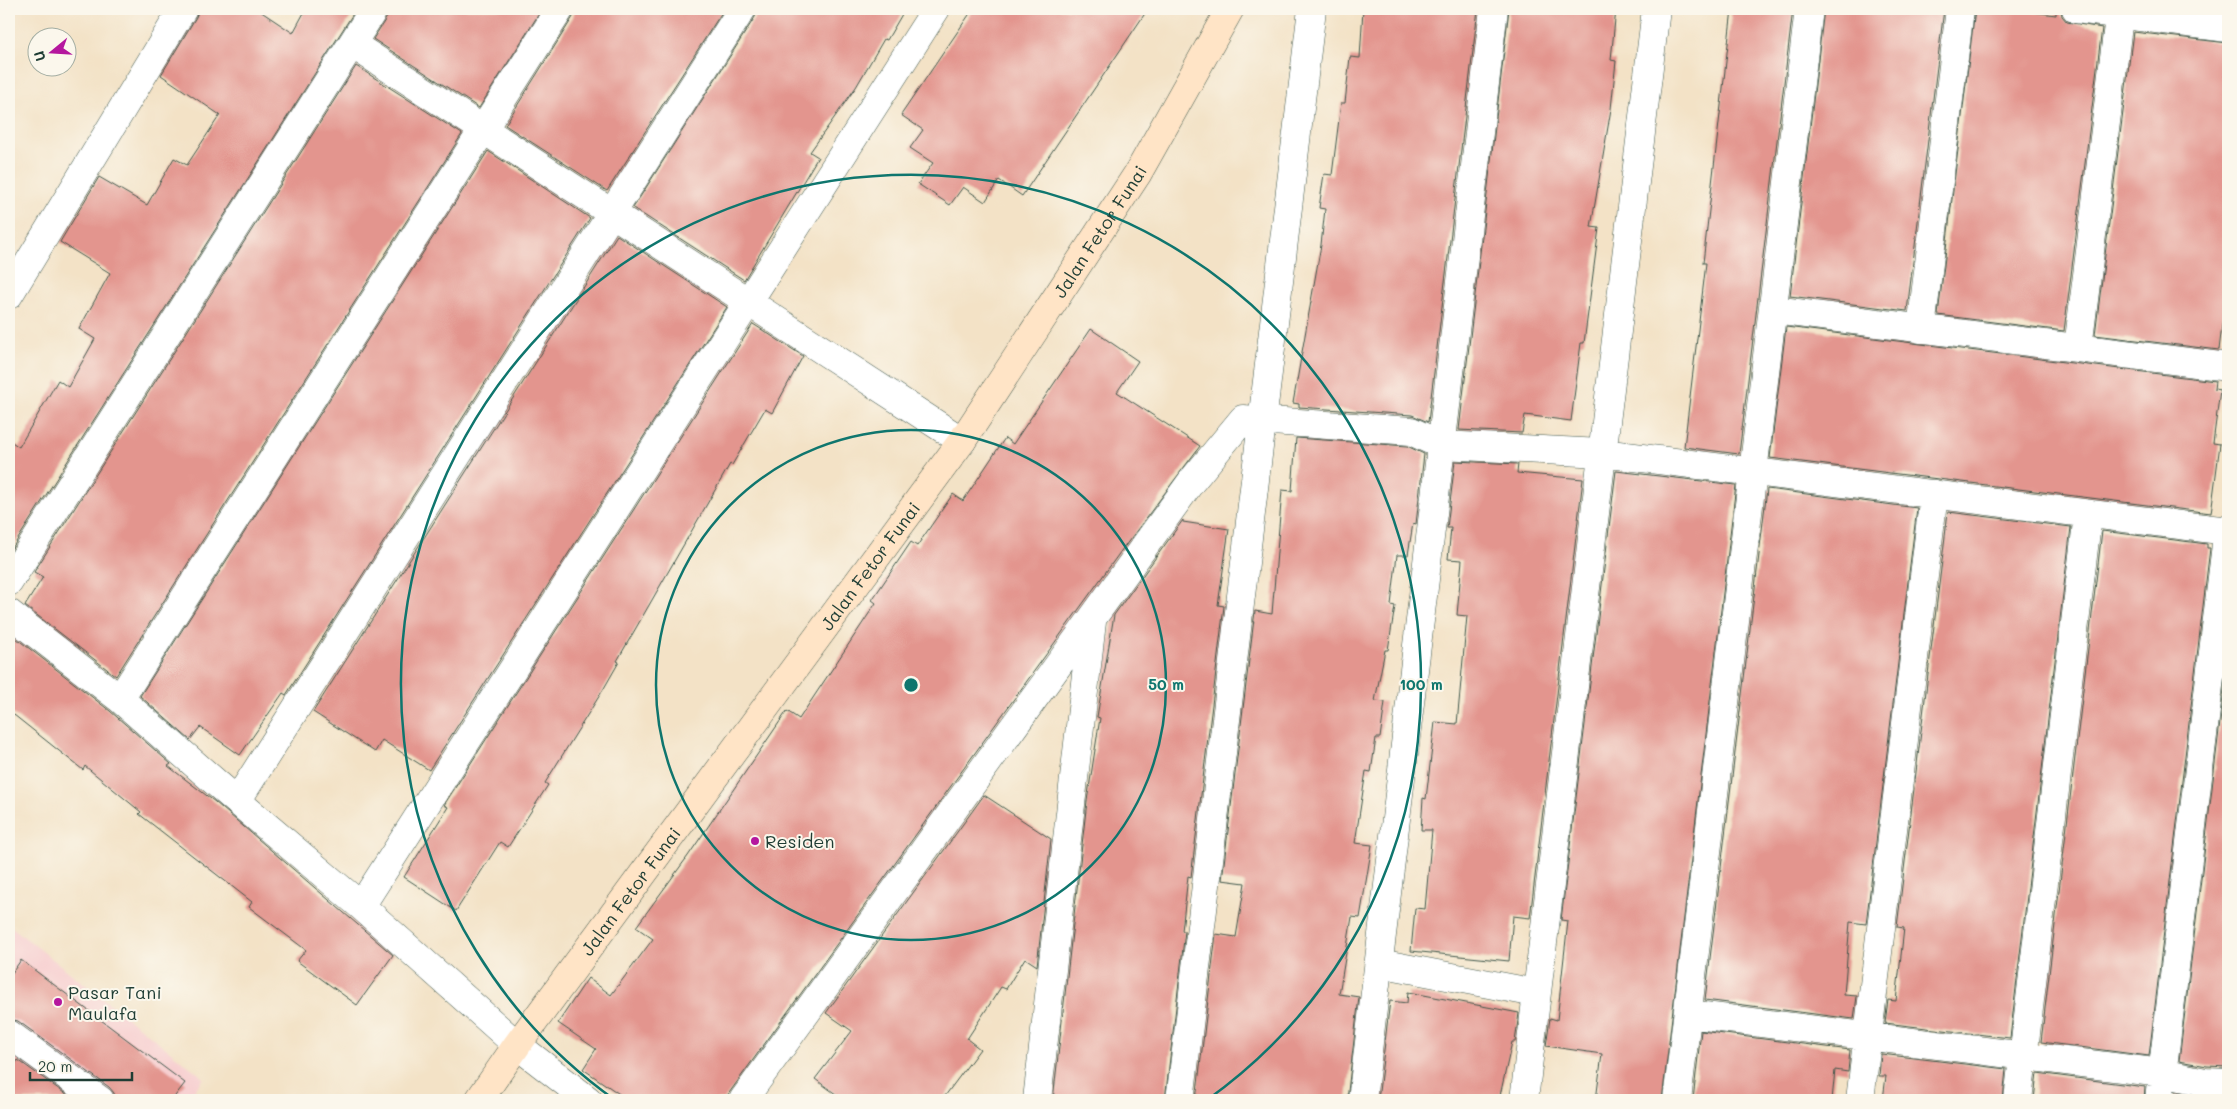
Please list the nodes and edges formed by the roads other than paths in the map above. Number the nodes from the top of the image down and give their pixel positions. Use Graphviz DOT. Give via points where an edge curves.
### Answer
graph roads {
  1 [pos="374,9"];
  2 [pos="560,9"];
  3 [pos="742,9"];
  4 [pos="936,9"];
  5 [pos="1230,9"];
  6 [pos="1312,9"];
  7 [pos="1494,9"];
  8 [pos="1656,9"];
  9 [pos="1809,9"];
  10 [pos="1960,9"];
  11 [pos="2076,9"];
  12 [pos="2120,11"];
  13 [pos="172,12"];
  14 [pos="2228,28"];
  15 [pos="352,44"];
  16 [pos="483,130"];
  17 [pos="612,213"];
  18 [pos="9,295"];
  19 [pos="748,302"];
  20 [pos="1773,310"];
  21 [pos="1921,329"];
  22 [pos="2078,348"];
  23 [pos="2228,367"];
  24 [pos="1262,421"];
  25 [pos="962,441"];
  26 [pos="1441,445"];
  27 [pos="1602,453"];
  28 [pos="1753,472"];
  29 [pos="1934,494"];
  30 [pos="2088,514"];
  31 [pos="2228,530"];
  32 [pos="9,582"];
  33 [pos="9,613"];
  34 [pos="1092,621"];
  35 [pos="120,699"];
  36 [pos="237,801"];
  37 [pos="361,906"];
  38 [pos="1379,963"];
  39 [pos="1536,993"];
  40 [pos="1688,1014"];
  41 [pos="9,1034"];
  42 [pos="1868,1036"];
  43 [pos="517,1045"];
  44 [pos="2023,1056"];
  45 [pos="2162,1073"];
  46 [pos="2228,1083"];
  47 [pos="100,1100"];
  48 [pos="479,1100"];
  49 [pos="588,1100"];
  50 [pos="742,1100"];
  51 [pos="1037,1100"];
  52 [pos="1180,1100"];
  53 [pos="1362,1100"];
  54 [pos="1524,1100"];
  55 [pos="1677,1100"];
  56 [pos="1860,1100"];
  57 [pos="2018,1100"];
  58 [pos="2159,1100"];
  1 -- 15 [label="street"];
  2 -- 16 [label="street"];
  3 -- 17 [label="street"];
  4 -- 19 [label="street"];
  5 -- 25 [label="street, Jalan Fetor Funai" via="1138,173"];
  6 -- 24 [label="street"];
  7 -- 26 [label="street"];
  8 -- 27 [label="street"];
  9 -- 20 [label="street"];
  10 -- 21 [label="street"];
  11 -- 12 [label="street"];
  12 -- 14 [label="street"];
  12 -- 22 [label="street"];
  13 -- 18 [label="street"];
  15 -- 16 [label="street"];
  15 -- 32 [label="street"];
  16 -- 17 [label="street"];
  16 -- 35 [label="street"];
  17 -- 19 [label="street"];
  17 -- 36 [label="street"];
  19 -- 25 [label="street"];
  19 -- 37 [label="street"];
  20 -- 21 [label="street"];
  20 -- 28 [label="street"];
  21 -- 22 [label="street"];
  22 -- 23 [label="street"];
  24 -- 26 [label="street" via="1411,431"];
  24 -- 34 [label="street" via="1243,419 1223,442"];
  24 -- 52 [label="street"];
  25 -- 43 [label="street, Jalan Fetor Funai"];
  26 -- 27 [label="street"];
  26 -- 38 [label="street"];
  27 -- 28 [label="street"];
  27 -- 39 [label="street"];
  28 -- 29 [label="street"];
  28 -- 40 [label="street"];
  29 -- 30 [label="street"];
  29 -- 42 [label="street"];
  30 -- 31 [label="street"];
  30 -- 44 [label="street"];
  31 -- 45 [label="street"];
  33 -- 35 [label="street"];
  34 -- 50 [label="street"];
  34 -- 51 [label="street"];
  35 -- 36 [label="street"];
  36 -- 37 [label="street"];
  37 -- 43 [label="street"];
  38 -- 39 [label="street"];
  38 -- 53 [label="street"];
  39 -- 54 [label="street"];
  40 -- 42 [label="street"];
  40 -- 55 [label="street"];
  41 -- 47 [label="street"];
  42 -- 44 [label="street"];
  42 -- 56 [label="street"];
  43 -- 48 [label="street, Jalan Fetor Funai"];
  43 -- 49 [label="street"];
  44 -- 45 [label="street"];
  44 -- 57 [label="street"];
  45 -- 46 [label="street"];
  45 -- 58 [label="street"];
}
